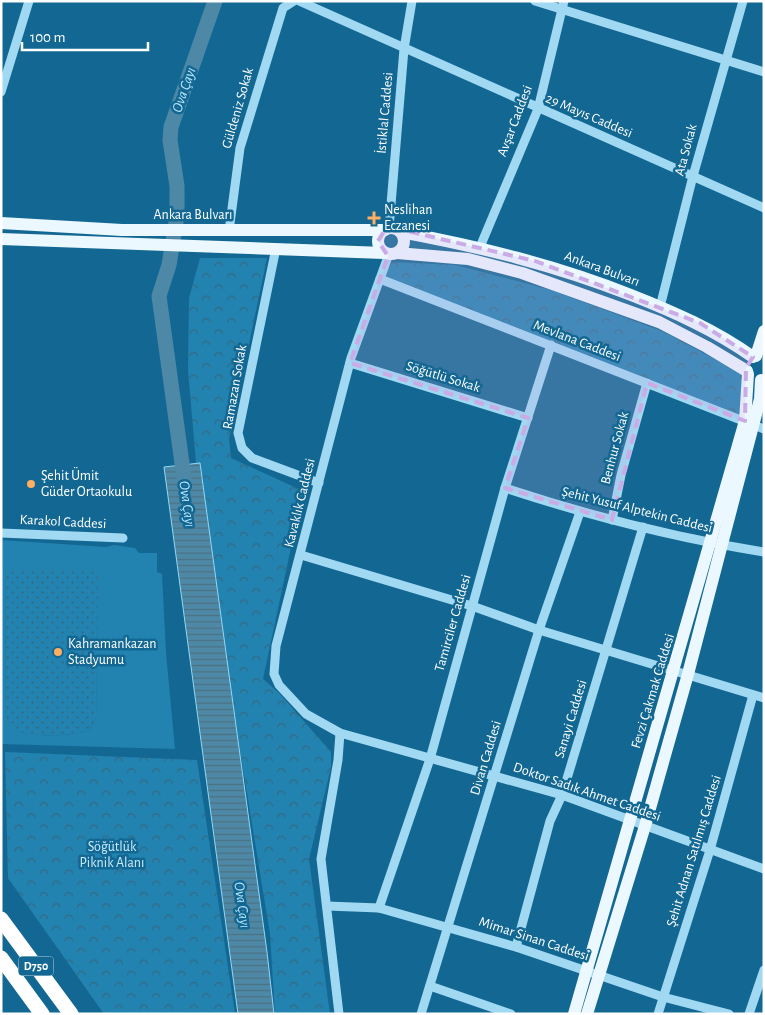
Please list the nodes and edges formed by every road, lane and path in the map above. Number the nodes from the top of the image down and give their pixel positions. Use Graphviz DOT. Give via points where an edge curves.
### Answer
graph roads {
  1 [pos="29,1"];
  2 [pos="294,1"];
  3 [pos="299,1"];
  4 [pos="412,1"];
  5 [pos="535,1"];
  6 [pos="743,1"];
  7 [pos="563,5"];
  8 [pos="404,49"];
  9 [pos="726,59"];
  10 [pos="764,72"];
  11 [pos="1,92"];
  12 [pos="538,109"];
  13 [pos="693,176"];
  14 [pos="764,208"];
  15 [pos="1,223"];
  16 [pos="392,230"];
  17 [pos="229,231"];
  18 [pos="1,239"];
  19 [pos="480,247"];
  20 [pos="276,248"];
  21 [pos="390,254"];
  22 [pos="380,279"];
  23 [pos="660,306"];
  24 [pos="764,331"];
  25 [pos="551,345"];
  26 [pos="757,356"];
  27 [pos="350,363"];
  28 [pos="748,373"];
  29 [pos="762,379"];
  30 [pos="647,383"];
  31 [pos="528,418"];
  32 [pos="754,425"];
  33 [pos="319,483"];
  34 [pos="506,488"];
  35 [pos="580,512"];
  36 [pos="612,520"];
  37 [pos="643,527"];
  38 [pos="1,533"];
  39 [pos="123,538"];
  40 [pos="716,544"];
  41 [pos="764,552"];
  42 [pos="300,555"];
  43 [pos="472,606"];
  44 [pos="539,630"];
  45 [pos="606,649"];
  46 [pos="681,672"];
  47 [pos="753,694"];
  48 [pos="764,698"];
  49 [pos="340,733"];
  50 [pos="430,759"];
  51 [pos="495,775"];
  52 [pos="562,796"];
  53 [pos="629,820"];
  54 [pos="645,826"];
  55 [pos="710,850"];
  56 [pos="764,869"];
  57 [pos="328,906"];
  58 [pos="379,908"];
  59 [pos="1,919"];
  60 [pos="448,926"];
  61 [pos="516,947"];
  62 [pos="1,958"];
  63 [pos="764,970"];
  64 [pos="592,972"];
  65 [pos="430,986"];
  66 [pos="664,998"];
  67 [pos="42,1014"];
  68 [pos="71,1014"];
  69 [pos="339,1014"];
  70 [pos="421,1014"];
  71 [pos="511,1014"];
  72 [pos="574,1014"];
  73 [pos="587,1014"];
  74 [pos="658,1014"];
  75 [pos="729,1014"];
  76 [pos="749,1014"];
  1 -- 11 [label="street"];
  2 -- 17 [label="street, Güldeniz Sokak" via="283,8 240,148"];
  3 -- 8 [label="street, 29 Mayıs Caddesi"];
  4 -- 8 [label="street, İstiklal Caddesi"];
  5 -- 7 [label="street"];
  6 -- 9 [label="street, Ata Sokak"];
  7 -- 9 [label="street"];
  7 -- 12 [label="street, Avşar Caddesi"];
  8 -- 12 [label="street, 29 Mayıs Caddesi"];
  8 -- 16 [label="street, İstiklal Caddesi"];
  9 -- 10 [label="street"];
  9 -- 13 [label="street, Ata Sokak"];
  12 -- 13 [label="street, 29 Mayıs Caddesi"];
  12 -- 19 [label="street, Avşar Caddesi"];
  13 -- 14 [label="street, 29 Mayıs Caddesi"];
  13 -- 23 [label="street, Ata Sokak"];
  15 -- 17 [label="main road, Ankara Bulvarı" via="122,230"];
  16 -- 17 [label="main road, Ankara Bulvarı"];
  16 -- 19 [label="main road, Ankara Bulvarı"];
  16 -- 21 [label="main road" via="378,241"];
  16 -- 21 [label="main road" via="404,244"];
  18 -- 20 [label="main road"];
  19 -- 23 [label="main road, Ankara Bulvarı" via="535,261"];
  20 -- 21 [label="main road"];
  20 -- 33 [label="street, Ramazan Sokak" via="238,433 242,448 252,458"];
  21 -- 22 [label="street, Kavaklık Caddesi"];
  21 -- 28 [label="main road" via="468,259 522,273 659,322"];
  22 -- 25 [label="street, Mevlana Caddesi"];
  22 -- 27 [label="street, Kavaklık Caddesi"];
  23 -- 26 [label="main road, Ankara Bulvarı" via="700,323"];
  24 -- 26 [label="main road"];
  25 -- 30 [label="street, Mevlana Caddesi"];
  25 -- 31 [label="street, Tamirciler Caddesi"];
  26 -- 28 [label="main road, Fevzi Çakmak Caddesi" via="747,364"];
  27 -- 31 [label="street, Söğütlü Sokak"];
  27 -- 33 [label="street, Kavaklık Caddesi"];
  28 -- 29 [label="main road" via="754,379"];
  28 -- 32 [label="main road, Fevzi Çakmak Caddesi"];
  29 -- 32 [label="main road, Fevzi Çakmak Caddesi"];
  30 -- 32 [label="street, Mevlana Caddesi"];
  30 -- 36 [label="street, Benhur Sokak"];
  31 -- 34 [label="street, Tamirciler Caddesi"];
  32 -- 40 [label="main road, Fevzi Çakmak Caddesi"];
  33 -- 42 [label="street, Kavaklık Caddesi"];
  34 -- 35 [label="street, Şehit Yusuf Alptekin Caddesi"];
  34 -- 43 [label="street, Tamirciler Caddesi"];
  35 -- 36 [label="street, Şehit Yusuf Alptekin Caddesi"];
  35 -- 44 [label="street, Divan Caddesi"];
  36 -- 37 [label="street, Şehit Yusuf Alptekin Caddesi"];
  37 -- 40 [label="street, Şehit Yusuf Alptekin Caddesi"];
  37 -- 45 [label="street, Sanayi Caddesi"];
  38 -- 39 [label="street, Karakol Caddesi"];
  40 -- 41 [label="street, Şehit Yusuf Alptekin Caddesi"];
  40 -- 46 [label="main road, Fevzi Çakmak Caddesi"];
  42 -- 43 [label="street"];
  42 -- 49 [label="street, Kavaklık Caddesi" via="276,646 274,674 279,685 306,714"];
  43 -- 44 [label="street"];
  43 -- 50 [label="street, Tamirciler Caddesi"];
  44 -- 45 [label="street"];
  44 -- 51 [label="street, Divan Caddesi"];
  45 -- 46 [label="street"];
  45 -- 52 [label="street, Sanayi Caddesi"];
  46 -- 47 [label="street"];
  46 -- 53 [label="main road, Fevzi Çakmak Caddesi"];
  46 -- 54 [label="main road, Fevzi Çakmak Caddesi"];
  47 -- 48 [label="street"];
  47 -- 55 [label="street, Şehit Adnan Satılmış Caddesi"];
  49 -- 50 [label="street, Doktor Sadık Ahmet Caddesi"];
  49 -- 57 [label="street" via="320,859"];
  50 -- 51 [label="street, Doktor Sadık Ahmet Caddesi"];
  50 -- 58 [label="street, Tamirciler Caddesi"];
  51 -- 52 [label="street, Doktor Sadık Ahmet Caddesi"];
  51 -- 60 [label="street, Divan Caddesi"];
  52 -- 53 [label="street, Doktor Sadık Ahmet Caddesi"];
  52 -- 61 [label="street, Sanayi Caddesi" via="550,821"];
  53 -- 54 [label="street, Doktor Sadık Ahmet Caddesi"];
  53 -- 64 [label="main road, Fevzi Çakmak Caddesi"];
  54 -- 55 [label="street, Doktor Sadık Ahmet Caddesi"];
  54 -- 64 [label="main road, Fevzi Çakmak Caddesi"];
  55 -- 56 [label="street, Doktor Sadık Ahmet Caddesi"];
  55 -- 66 [label="street, Şehit Adnan Satılmış Caddesi"];
  57 -- 58 [label="street, Mimar Sinan Caddesi"];
  57 -- 69 [label="street"];
  58 -- 60 [label="street, Mimar Sinan Caddesi"];
  59 -- 68 [label="highway, D750"];
  60 -- 61 [label="street, Mimar Sinan Caddesi"];
  60 -- 65 [label="street, Divan Caddesi"];
  61 -- 64 [label="street, Mimar Sinan Caddesi"];
  62 -- 67 [label="highway, D750"];
  63 -- 76 [label="street"];
  64 -- 66 [label="street, Mimar Sinan Caddesi"];
  64 -- 72 [label="main road, Fevzi Çakmak Caddesi"];
  64 -- 73 [label="main road, Fevzi Çakmak Caddesi"];
  65 -- 70 [label="street, Divan Caddesi"];
  65 -- 71 [label="street"];
  66 -- 74 [label="street, Şehit Adnan Satılmış Caddesi"];
  66 -- 75 [label="street, Mimar Sinan Caddesi"];
}
